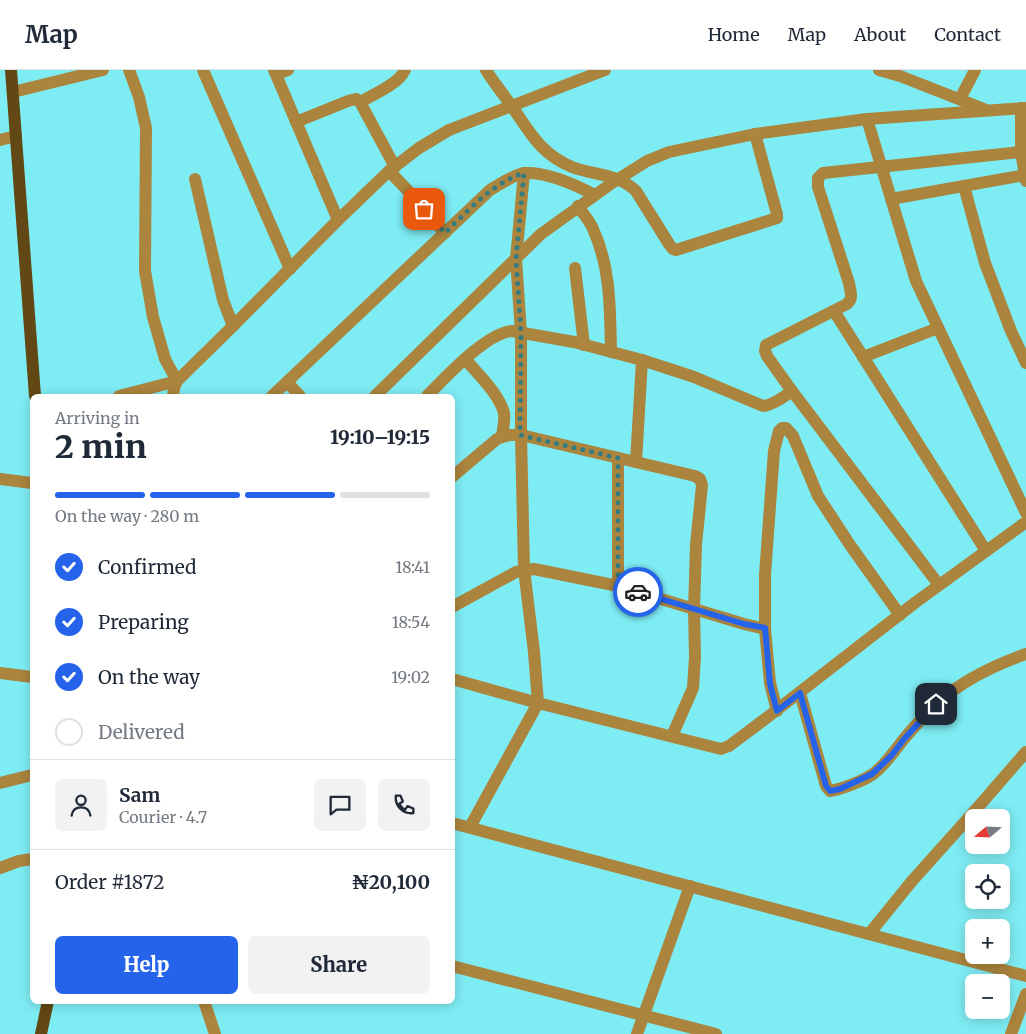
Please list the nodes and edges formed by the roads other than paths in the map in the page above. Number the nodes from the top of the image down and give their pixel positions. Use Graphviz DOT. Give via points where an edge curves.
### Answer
graph roads {
  1 [pos="12,70"];
  2 [pos="103,70"];
  3 [pos="129,70"];
  4 [pos="203,70"];
  5 [pos="288,70"];
  6 [pos="404,70"];
  7 [pos="488,70"];
  8 [pos="605,70"];
  9 [pos="879,70"];
  10 [pos="975,70"];
  11 [pos="275,72"];
  12 [pos="13,92"];
  13 [pos="960,99"];
  14 [pos="360,102"];
  15 [pos="506,108"];
  16 [pos="1024,108"];
  17 [pos="989,110"];
  18 [pos="866,119"];
  19 [pos="296,122"];
  20 [pos="755,134"];
  21 [pos="16,136"];
  22 [pos="0,140"];
  23 [pos="1021,152"];
  24 [pos="881,166"];
  25 [pos="392,169"];
  26 [pos="524,173"];
  27 [pos="1025,178"];
  28 [pos="195,179"];
  29 [pos="615,180"];
  30 [pos="964,186"];
  31 [pos="597,193"];
  32 [pos="891,199"];
  33 [pos="578,206"];
  34 [pos="338,220"];
  35 [pos="445,233"];
  36 [pos="516,259"];
  37 [pos="575,268"];
  38 [pos="290,269"];
  39 [pos="834,311"];
  40 [pos="234,326"];
  41 [pos="938,328"];
  42 [pos="521,333"];
  43 [pos="584,345"];
  44 [pos="611,352"];
  45 [pos="863,357"];
  46 [pos="465,359"];
  47 [pos="642,360"];
  48 [pos="1026,362"];
  49 [pos="177,381"];
  50 [pos="287,382"];
  51 [pos="35,394"];
  52 [pos="127,394"];
  53 [pos="173,394"];
  54 [pos="274,394"];
  55 [pos="298,394"];
  56 [pos="377,394"];
  57 [pos="428,394"];
  58 [pos="789,394"];
  59 [pos="520,435"];
  60 [pos="502,436"];
  61 [pos="618,458"];
  62 [pos="636,462"];
  63 [pos="455,473"];
  64 [pos="0,479"];
  65 [pos="30,483"];
  66 [pos="1026,513"];
  67 [pos="1026,522"];
  68 [pos="986,551"];
  69 [pos="524,569"];
  70 [pos="618,586"];
  71 [pos="939,586"];
  72 [pos="455,605"];
  73 [pos="694,610"];
  74 [pos="900,615"];
  75 [pos="763,628"];
  76 [pos="1026,654"];
  77 [pos="0,673"];
  78 [pos="30,677"];
  79 [pos="455,680"];
  80 [pos="800,693"];
  81 [pos="538,703"];
  82 [pos="773,714"];
  83 [pos="672,736"];
  84 [pos="1026,752"];
  85 [pos="30,776"];
  86 [pos="0,783"];
  87 [pos="455,824"];
  88 [pos="470,827"];
  89 [pos="30,859"];
  90 [pos="0,868"];
  91 [pos="690,886"];
  92 [pos="869,934"];
  93 [pos="455,967"];
  94 [pos="1026,976"];
  95 [pos="1026,994"];
  96 [pos="47,1004"];
  97 [pos="205,1004"];
  98 [pos="644,1016"];
  99 [pos="41,1034"];
  100 [pos="215,1034"];
  101 [pos="637,1034"];
  102 [pos="716,1034"];
  103 [pos="1012,1034"];
  1 -- 12 [label="main road"];
  2 -- 12 [label="street"];
  3 -- 49 [label="street" via="146,128 145,272 165,359"];
  4 -- 38 [label="street"];
  5 -- 11 [label="street"];
  6 -- 14 [label="street" via="395,82"];
  7 -- 15 [label="street"];
  8 -- 15 [label="street"];
  9 -- 13 [label="street"];
  10 -- 13 [label="street"];
  11 -- 19 [label="street"];
  12 -- 21 [label="main road"];
  13 -- 17 [label="street"];
  14 -- 19 [label="street" via="356,99 348,101"];
  14 -- 25 [label="street"];
  15 -- 25 [label="street" via="449,130"];
  15 -- 29 [label="street" via="547,153 571,166"];
  16 -- 17 [label="street"];
  16 -- 23 [label="street"];
  17 -- 18 [label="street"];
  18 -- 20 [label="street"];
  18 -- 24 [label="street"];
  19 -- 34 [label="street"];
  20 -- 29 [label="street" via="669,152"];
  20 -- 29 [label="street" via="777,214 774,220 676,250 630,184"];
  21 -- 22 [label="street"];
  21 -- 51 [label="main road"];
  23 -- 24 [label="street"];
  23 -- 27 [label="street"];
  24 -- 32 [label="street"];
  24 -- 39 [label="street" via="822,173 818,178 850,289 851,301"];
  25 -- 34 [label="street"];
  25 -- 35 [label="street"];
  26 -- 31 [label="street" via="542,175"];
  26 -- 35 [label="street" via="490,190"];
  26 -- 36 [label="street"];
  27 -- 30 [label="street"];
  28 -- 40 [label="street" via="223,300"];
  29 -- 31 [label="street"];
  30 -- 32 [label="street"];
  30 -- 48 [label="street" via="984,263"];
  31 -- 33 [label="street"];
  32 -- 41 [label="street" via="916,282"];
  33 -- 36 [label="street" via="541,234"];
  33 -- 44 [label="street" via="593,228 604,259 610,293"];
  34 -- 38 [label="street"];
  35 -- 50 [label="street"];
  36 -- 42 [label="street"];
  36 -- 56 [label="street"];
  37 -- 43 [label="street"];
  38 -- 40 [label="street"];
  39 -- 45 [label="street"];
  39 -- 58 [label="street" via="766,345 765,351"];
  40 -- 49 [label="street"];
  41 -- 45 [label="street"];
  41 -- 66 [label="street"];
  42 -- 43 [label="street"];
  42 -- 46 [label="street" via="504,332"];
  42 -- 59 [label="street"];
  43 -- 44 [label="street"];
  44 -- 47 [label="street"];
  45 -- 68 [label="street"];
  46 -- 57 [label="street"];
  46 -- 60 [label="street" via="498,399 504,412"];
  47 -- 58 [label="street" via="694,377 762,406"];
  47 -- 62 [label="street"];
  49 -- 52 [label="street"];
  49 -- 53 [label="street"];
  50 -- 54 [label="street"];
  50 -- 55 [label="street"];
  58 -- 71 [label="street"];
  59 -- 60 [label="street"];
  59 -- 61 [label="street"];
  59 -- 69 [label="street"];
  60 -- 63 [label="street"];
  61 -- 62 [label="street"];
  61 -- 70 [label="street"];
  62 -- 73 [label="street" via="700,479"];
  64 -- 65 [label="street"];
  67 -- 68 [label="street"];
  68 -- 71 [label="street"];
  69 -- 70 [label="street" via="534,568"];
  69 -- 72 [label="street"];
  69 -- 81 [label="street"];
  70 -- 73 [label="street"];
  71 -- 74 [label="street"];
  73 -- 75 [label="street"];
  73 -- 83 [label="street" via="693,688"];
  74 -- 75 [label="street" via="818,496 793,436 782,428 774,452"];
  74 -- 80 [label="street"];
  75 -- 82 [label="street"];
  76 -- 80 [label="street" via="953,690 936,704 872,774 830,791"];
  77 -- 78 [label="street"];
  79 -- 81 [label="street"];
  80 -- 82 [label="street"];
  81 -- 83 [label="street"];
  81 -- 88 [label="street"];
  82 -- 83 [label="street" via="721,749"];
  84 -- 92 [label="street"];
  85 -- 86 [label="street"];
  87 -- 88 [label="street"];
  88 -- 91 [label="street"];
  89 -- 90 [label="street"];
  91 -- 92 [label="street"];
  91 -- 98 [label="street"];
  92 -- 94 [label="street"];
  93 -- 98 [label="street"];
  95 -- 103 [label="street"];
  96 -- 99 [label="main road"];
  97 -- 100 [label="street"];
  98 -- 101 [label="street"];
  98 -- 102 [label="street"];
}
